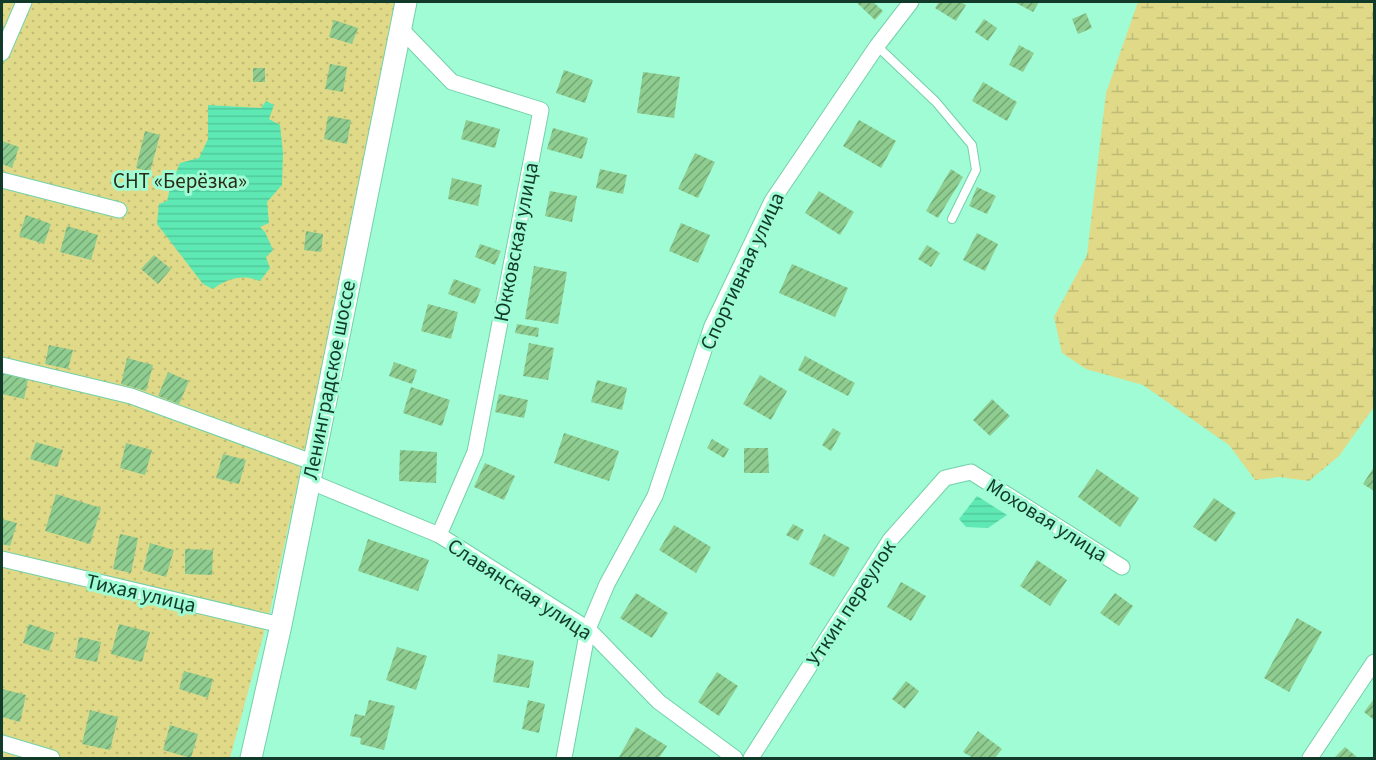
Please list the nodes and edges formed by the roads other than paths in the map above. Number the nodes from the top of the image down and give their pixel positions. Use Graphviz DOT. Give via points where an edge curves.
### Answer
graph roads {
  1 [pos="24,2"];
  2 [pos="406,2"];
  3 [pos="911,2"];
  4 [pos="399,27"];
  5 [pos="877,46"];
  6 [pos="2,53"];
  7 [pos="2,180"];
  8 [pos="119,210"];
  9 [pos="952,219"];
  10 [pos="2,365"];
  11 [pos="310,471"];
  12 [pos="971,472"];
  13 [pos="439,535"];
  14 [pos="2,559"];
  15 [pos="1122,567"];
  16 [pos="281,625"];
  17 [pos="588,629"];
  18 [pos="1374,662"];
  19 [pos="2,743"];
  20 [pos="52,759"];
  21 [pos="251,759"];
  22 [pos="564,759"];
  23 [pos="735,759"];
  24 [pos="751,759"];
  25 [pos="1310,759"];
  1 -- 6 [label="street"];
  2 -- 4 [label="main road, Ленинградское шоссе"];
  3 -- 5 [label="street, Спортивная улица"];
  4 -- 11 [label="main road, Ленинградское шоссе"];
  4 -- 13 [label="street, Юкковская улица" via="452,82 541,110 475,452"];
  5 -- 9 [label="lane" via="936,102 972,145 976,170"];
  5 -- 17 [label="street, Спортивная улица" via="772,201 711,326 655,496 607,584"];
  7 -- 8 [label="street"];
  10 -- 11 [label="street, Славянская улица" via="131,396"];
  11 -- 13 [label="street, Славянская улица"];
  11 -- 16 [label="main road, Ленинградское шоссе"];
  12 -- 15 [label="street, Моховая улица"];
  12 -- 24 [label="street, Уткин переулок" via="945,478 890,540"];
  13 -- 17 [label="street, Славянская улица"];
  14 -- 16 [label="street, Тихая улица"];
  16 -- 21 [label="main road, Ленинградское шоссе"];
  17 -- 22 [label="street, Спортивная улица"];
  17 -- 23 [label="street, Славянская улица" via="659,702"];
  18 -- 25 [label="street"];
  19 -- 20 [label="street"];
}
